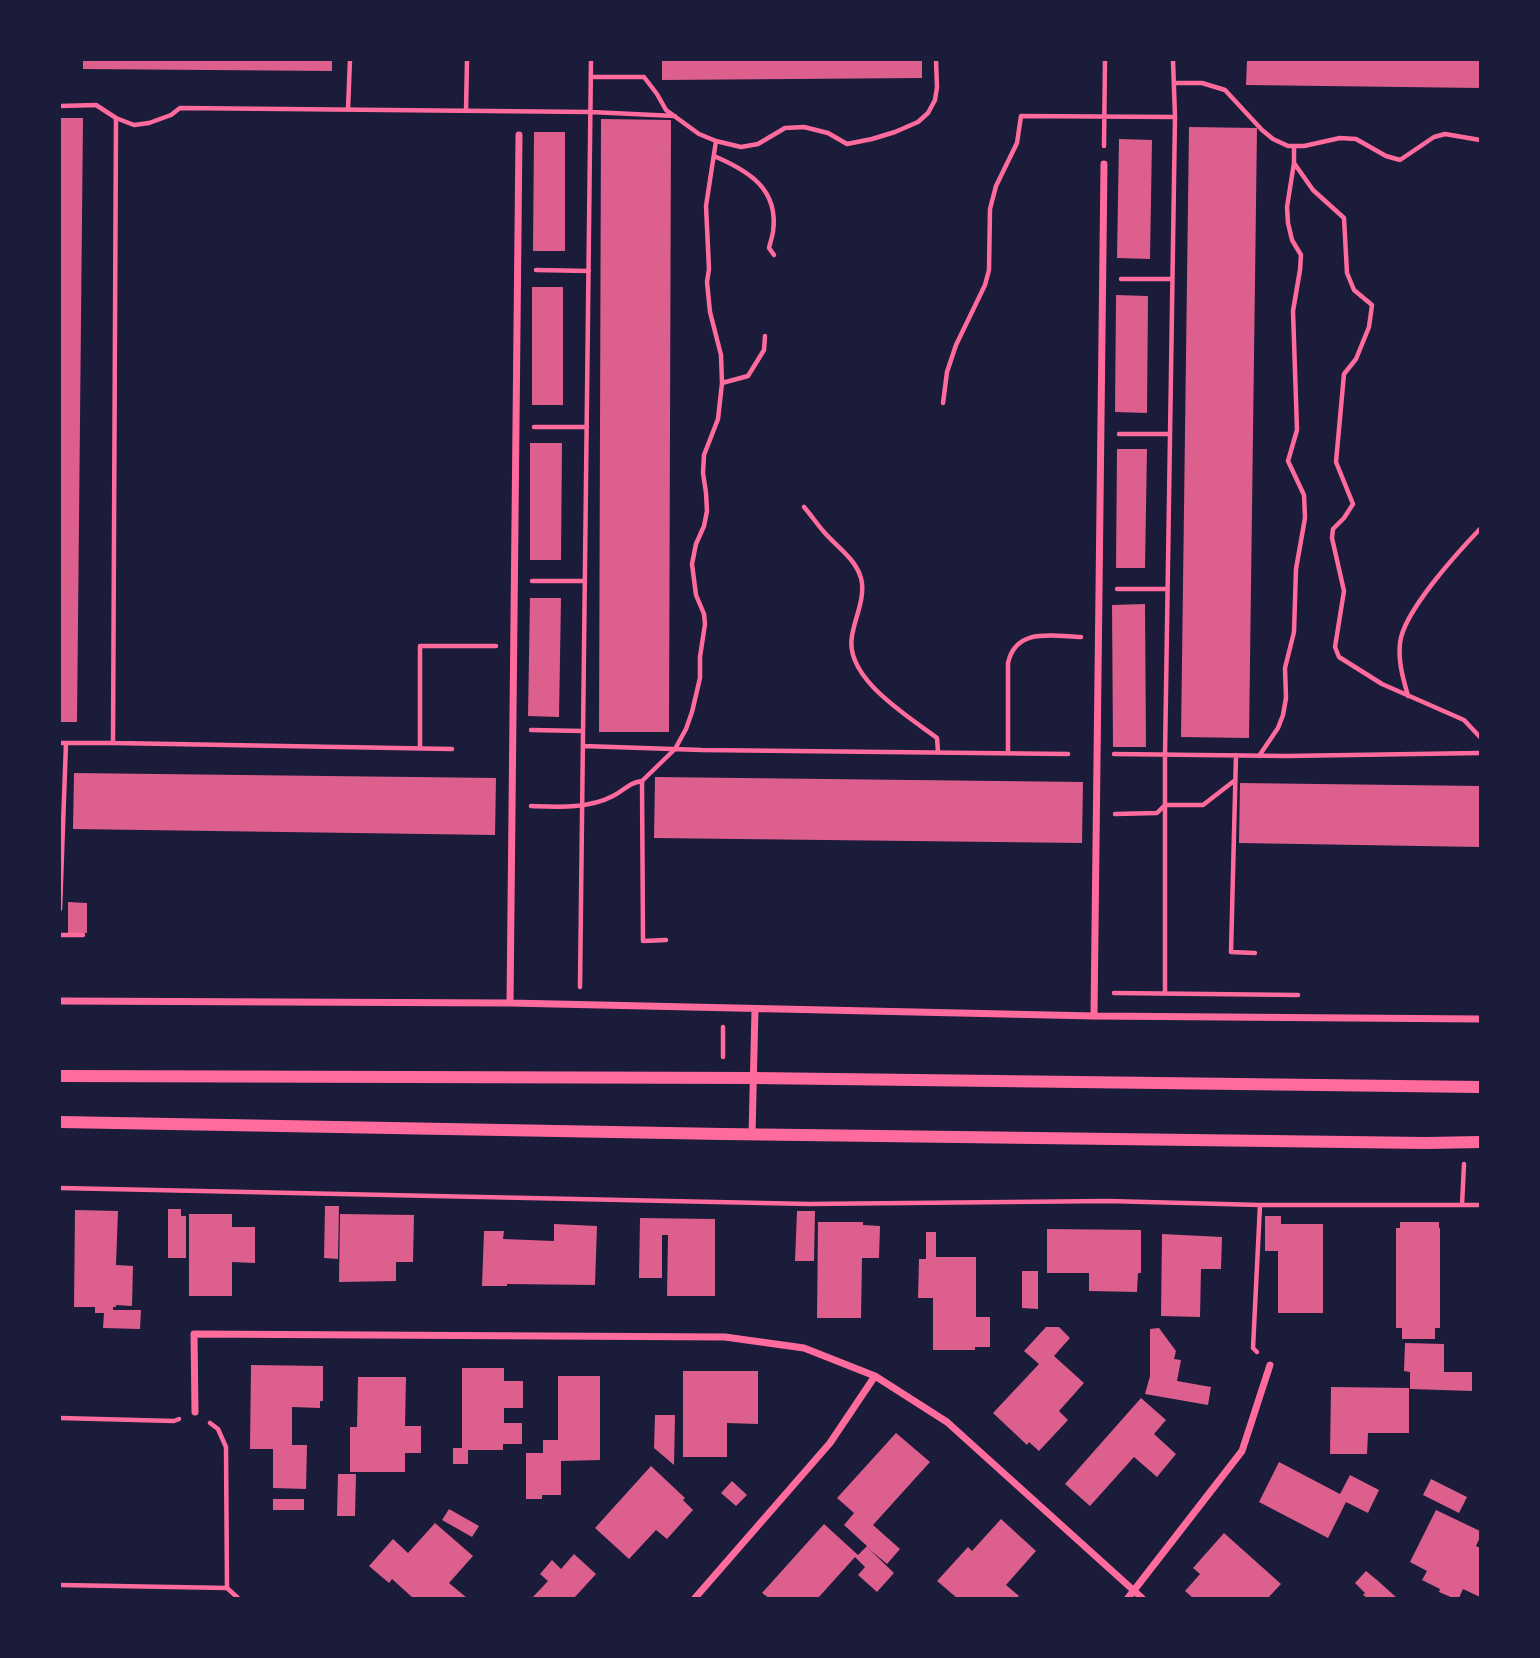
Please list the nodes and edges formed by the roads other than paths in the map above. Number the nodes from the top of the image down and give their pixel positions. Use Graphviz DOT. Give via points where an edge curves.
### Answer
graph roads {
  1 [pos="519,135"];
  2 [pos="1104,164"];
  3 [pos="60,1001"];
  4 [pos="510,1003"];
  5 [pos="755,1009"];
  6 [pos="1094,1016"];
  7 [pos="1480,1019"];
  8 [pos="60,1076"];
  9 [pos="754,1078"];
  10 [pos="1480,1087"];
  11 [pos="60,1122"];
  12 [pos="752,1135"];
  13 [pos="1480,1142"];
  14 [pos="1270,1364"];
  15 [pos="875,1376"];
  16 [pos="195,1412"];
  17 [pos="1135,1592"];
  18 [pos="695,1598"];
  19 [pos="1128,1598"];
  20 [pos="1142,1598"];
  1 -- 4 [label="street"];
  2 -- 6 [label="street"];
  3 -- 4 [label="street"];
  4 -- 5 [label="street"];
  5 -- 6 [label="street"];
  5 -- 9 [label="street"];
  6 -- 7 [label="street"];
  8 -- 9 [label="street"];
  9 -- 10 [label="street"];
  9 -- 12 [label="street"];
  11 -- 12 [label="street"];
  12 -- 13 [label="street"];
  14 -- 17 [label="street" via="1242,1451"];
  15 -- 16 [label="street" via="804,1348 725,1337 194,1334"];
  15 -- 17 [label="street" via="947,1422"];
  15 -- 18 [label="street" via="830,1443"];
  17 -- 19 [label="street"];
  17 -- 20 [label="street"];
}
